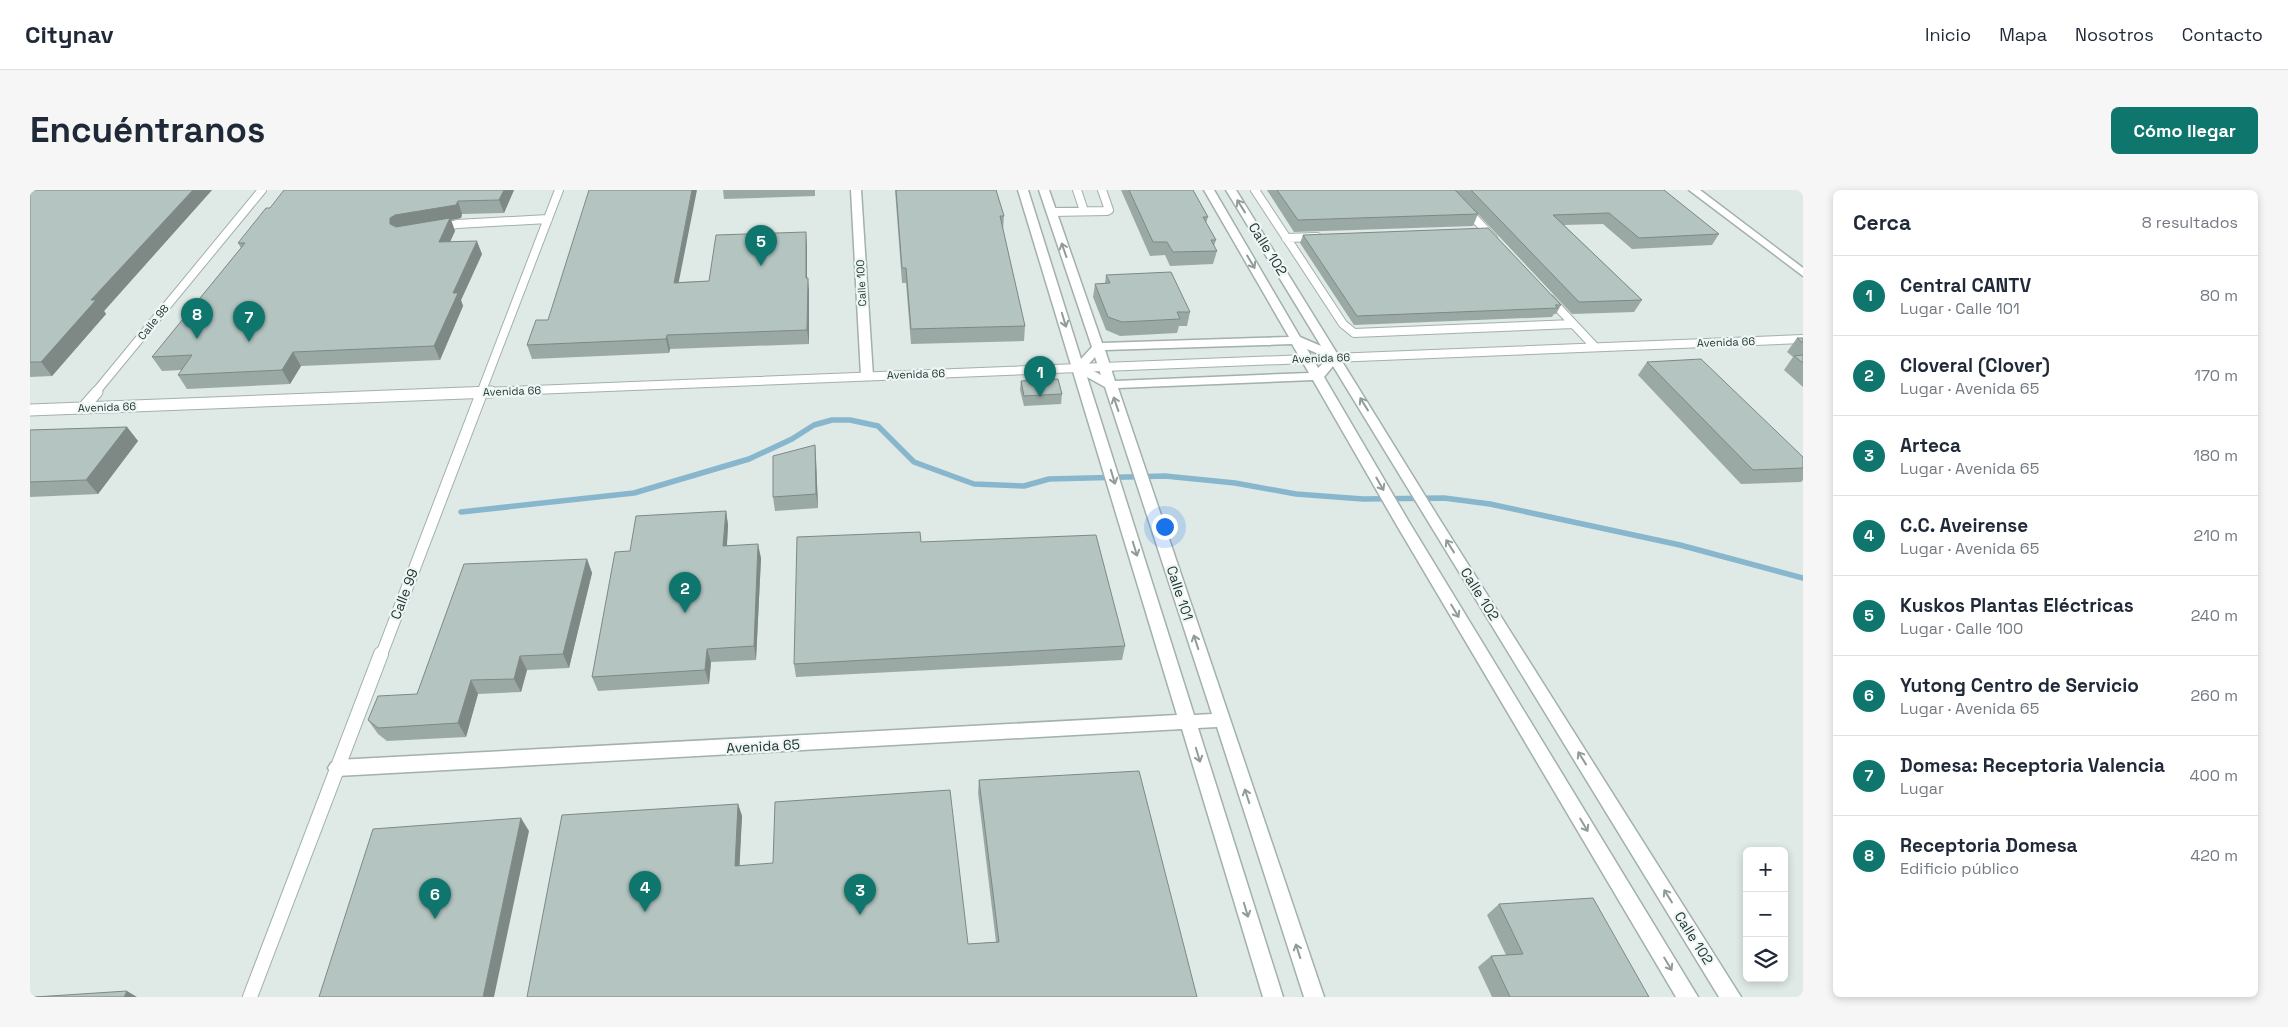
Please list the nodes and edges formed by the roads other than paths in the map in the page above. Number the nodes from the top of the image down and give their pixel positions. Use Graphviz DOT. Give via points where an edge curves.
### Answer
graph roads {
  1 [pos="262,190"];
  2 [pos="559,190"];
  3 [pos="856,190"];
  4 [pos="1023,190"];
  5 [pos="1044,190"];
  6 [pos="1077,190"];
  7 [pos="1102,190"];
  8 [pos="1209,190"];
  9 [pos="1231,190"];
  10 [pos="1254,190"];
  11 [pos="1448,190"];
  12 [pos="1694,190"];
  13 [pos="1084,211"];
  14 [pos="1051,212"];
  15 [pos="548,219"];
  16 [pos="426,231"];
  17 [pos="1476,231"];
  18 [pos="1486,231"];
  19 [pos="1326,236"];
  20 [pos="1286,238"];
  21 [pos="1500,245"];
  22 [pos="1803,273"];
  23 [pos="1546,296"];
  24 [pos="1573,324"];
  25 [pos="1803,338"];
  26 [pos="1297,340"];
  27 [pos="1098,347"];
  28 [pos="1595,347"];
  29 [pos="1308,358"];
  30 [pos="1335,358"];
  31 [pos="1079,368"];
  32 [pos="1105,368"];
  33 [pos="866,376"];
  34 [pos="1318,376"];
  35 [pos="1110,385"];
  36 [pos="482,392"];
  37 [pos="82,408"];
  38 [pos="30,410"];
  39 [pos="1222,720"];
  40 [pos="1188,723"];
  41 [pos="337,768"];
  42 [pos="250,997"];
  43 [pos="1273,997"];
  44 [pos="1314,997"];
  45 [pos="1688,997"];
  46 [pos="1731,997"];
  1 -- 37 [label="lane, Calle 98"];
  2 -- 15 [label="lane, Calle 99"];
  3 -- 33 [label="street, Calle 100"];
  4 -- 31 [label="street, one-way"];
  5 -- 14 [label="street, Calle 101"];
  6 -- 13 [label="lane"];
  7 -- 13 [label="lane" via="1109,210"];
  8 -- 26 [label="street, Calle 102, one-way"];
  30 -- 9 [label="street, Calle 102, one-way"];
  10 -- 20 [label="lane"];
  11 -- 18 [label="lane"];
  12 -- 22 [label="street"];
  13 -- 14 [label="lane"];
  27 -- 14 [label="street, Calle 101, one-way"];
  15 -- 16 [label="lane" via="457,224"];
  15 -- 36 [label="lane, Calle 99"];
  17 -- 18 [label="lane"];
  18 -- 21 [label="lane"];
  19 -- 20 [label="lane"];
  20 -- 24 [label="lane" via="1343,324 1354,333"];
  23 -- 24 [label="lane"];
  24 -- 28 [label="lane"];
  25 -- 28 [label="lane, Avenida 66"];
  26 -- 27 [label="street"];
  26 -- 29 [label="street, Calle 102"];
  26 -- 30 [label="street"];
  27 -- 31 [label="street"];
  27 -- 32 [label="street, Calle 101"];
  28 -- 30 [label="lane, Avenida 66"];
  29 -- 30 [label="lane, Avenida 66"];
  29 -- 32 [label="lane, Avenida 66"];
  29 -- 34 [label="street, Calle 102"];
  30 -- 34 [label="street"];
  46 -- 30 [label="street, Calle 102, one-way"];
  31 -- 32 [label="lane, Avenida 66"];
  31 -- 33 [label="lane, Avenida 66"];
  31 -- 35 [label="street"];
  31 -- 40 [label="street, one-way"];
  32 -- 35 [label="street, Calle 101"];
  33 -- 36 [label="lane, Avenida 66"];
  34 -- 35 [label="street"];
  34 -- 45 [label="street, Calle 102, one-way" via="1403,524"];
  39 -- 35 [label="street, Calle 101, one-way"];
  36 -- 37 [label="lane, Avenida 66"];
  36 -- 41 [label="lane, Calle 99"];
  37 -- 38 [label="lane, Avenida 66"];
  39 -- 40 [label="street, Avenida 65"];
  44 -- 39 [label="street, Calle 101, one-way"];
  40 -- 41 [label="street, Avenida 65"];
  40 -- 43 [label="street, one-way"];
  41 -- 42 [label="lane, Calle 99"];
}
